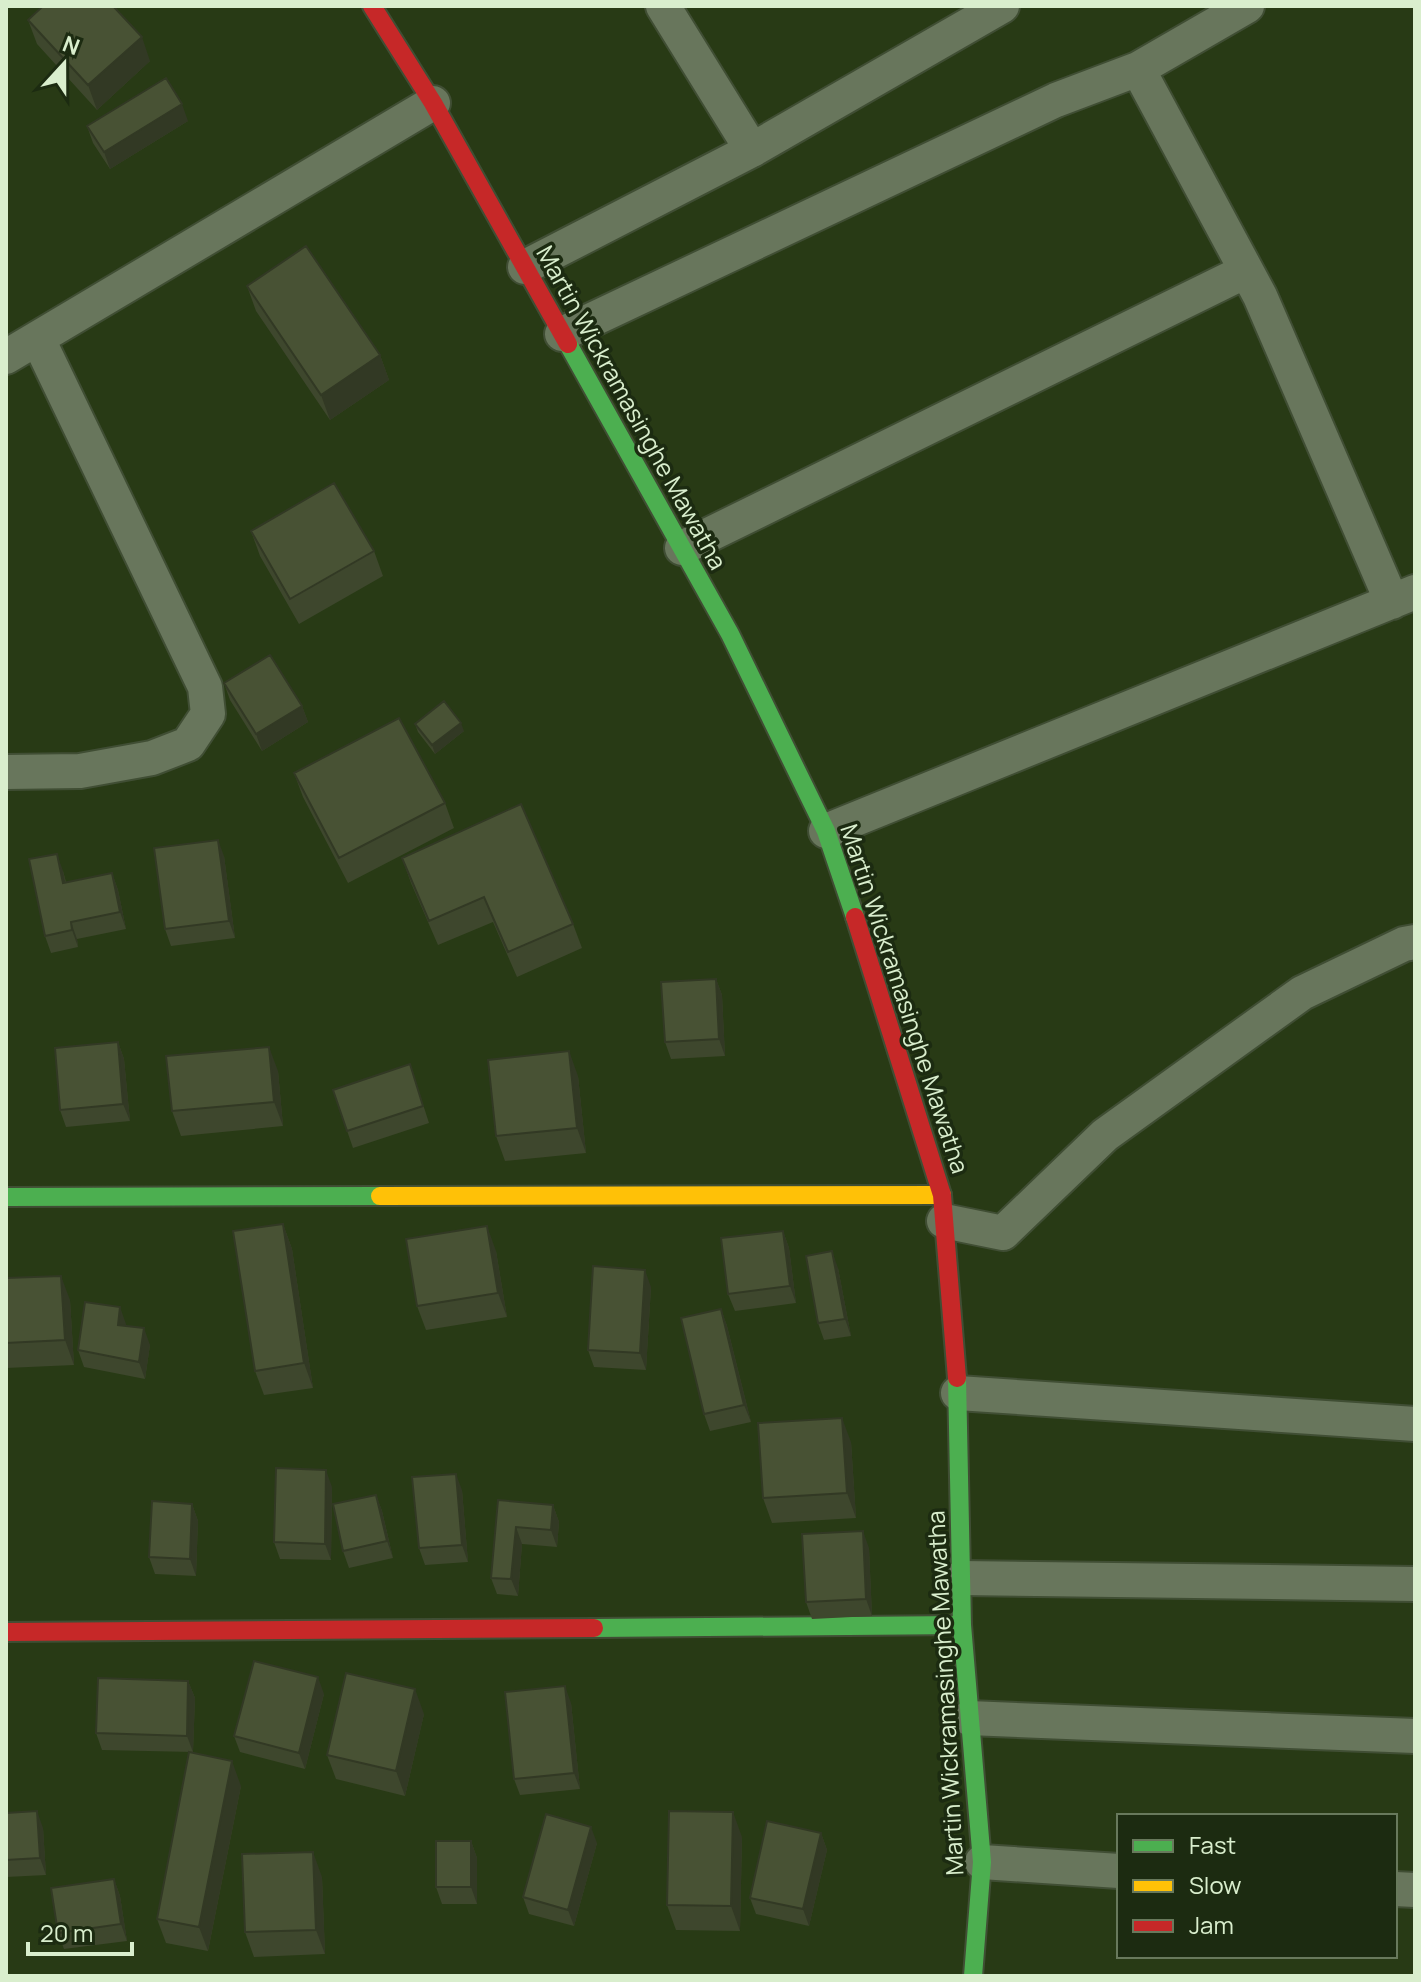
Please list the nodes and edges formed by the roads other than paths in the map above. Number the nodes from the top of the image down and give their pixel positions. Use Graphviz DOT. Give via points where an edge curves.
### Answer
graph roads {
  1 [pos="372,6"];
  2 [pos="663,6"];
  3 [pos="1002,6"];
  4 [pos="1247,6"];
  5 [pos="1138,69"];
  6 [pos="433,103"];
  7 [pos="752,150"];
  8 [pos="525,267"];
  9 [pos="1246,271"];
  10 [pos="562,334"];
  11 [pos="38,339"];
  12 [pos="6,357"];
  13 [pos="682,548"];
  14 [pos="1403,597"];
  15 [pos="6,772"];
  16 [pos="826,831"];
  17 [pos="1415,942"];
  18 [pos="6,1197"];
  19 [pos="943,1208"];
  20 [pos="958,1393"];
  21 [pos="1415,1424"];
  22 [pos="961,1578"];
  23 [pos="1415,1584"];
  24 [pos="962,1625"];
  25 [pos="6,1632"];
  26 [pos="969,1718"];
  27 [pos="1415,1736"];
  28 [pos="982,1862"];
  29 [pos="1117,1871"];
  30 [pos="973,1976"];
  1 -- 6 [label="street, Martin Wickramasinghe Mawatha"];
  2 -- 7 [label="street"];
  3 -- 7 [label="street"];
  4 -- 5 [label="street"];
  5 -- 9 [label="street"];
  5 -- 10 [label="street" via="1056,100"];
  6 -- 8 [label="street, Martin Wickramasinghe Mawatha"];
  6 -- 11 [label="street"];
  7 -- 8 [label="street"];
  8 -- 10 [label="street, Martin Wickramasinghe Mawatha"];
  9 -- 13 [label="street"];
  9 -- 14 [label="street"];
  10 -- 13 [label="street, Martin Wickramasinghe Mawatha"];
  11 -- 12 [label="street"];
  11 -- 15 [label="street" via="205,687 208,714 188,744 152,758 80,771"];
  13 -- 16 [label="street, Martin Wickramasinghe Mawatha"];
  14 -- 16 [label="street"];
  16 -- 19 [label="street, Martin Wickramasinghe Mawatha"];
  17 -- 19 [label="street" via="1302,993 1105,1135 1003,1233"];
  18 -- 19 [label="street"];
  19 -- 20 [label="street, Martin Wickramasinghe Mawatha"];
  20 -- 21 [label="street"];
  20 -- 22 [label="street, Martin Wickramasinghe Mawatha"];
  22 -- 23 [label="street"];
  22 -- 24 [label="street, Martin Wickramasinghe Mawatha"];
  24 -- 25 [label="street"];
  24 -- 26 [label="street, Martin Wickramasinghe Mawatha"];
  26 -- 27 [label="street"];
  26 -- 28 [label="street, Martin Wickramasinghe Mawatha"];
  28 -- 29 [label="street"];
  28 -- 30 [label="street, Martin Wickramasinghe Mawatha"];
}
